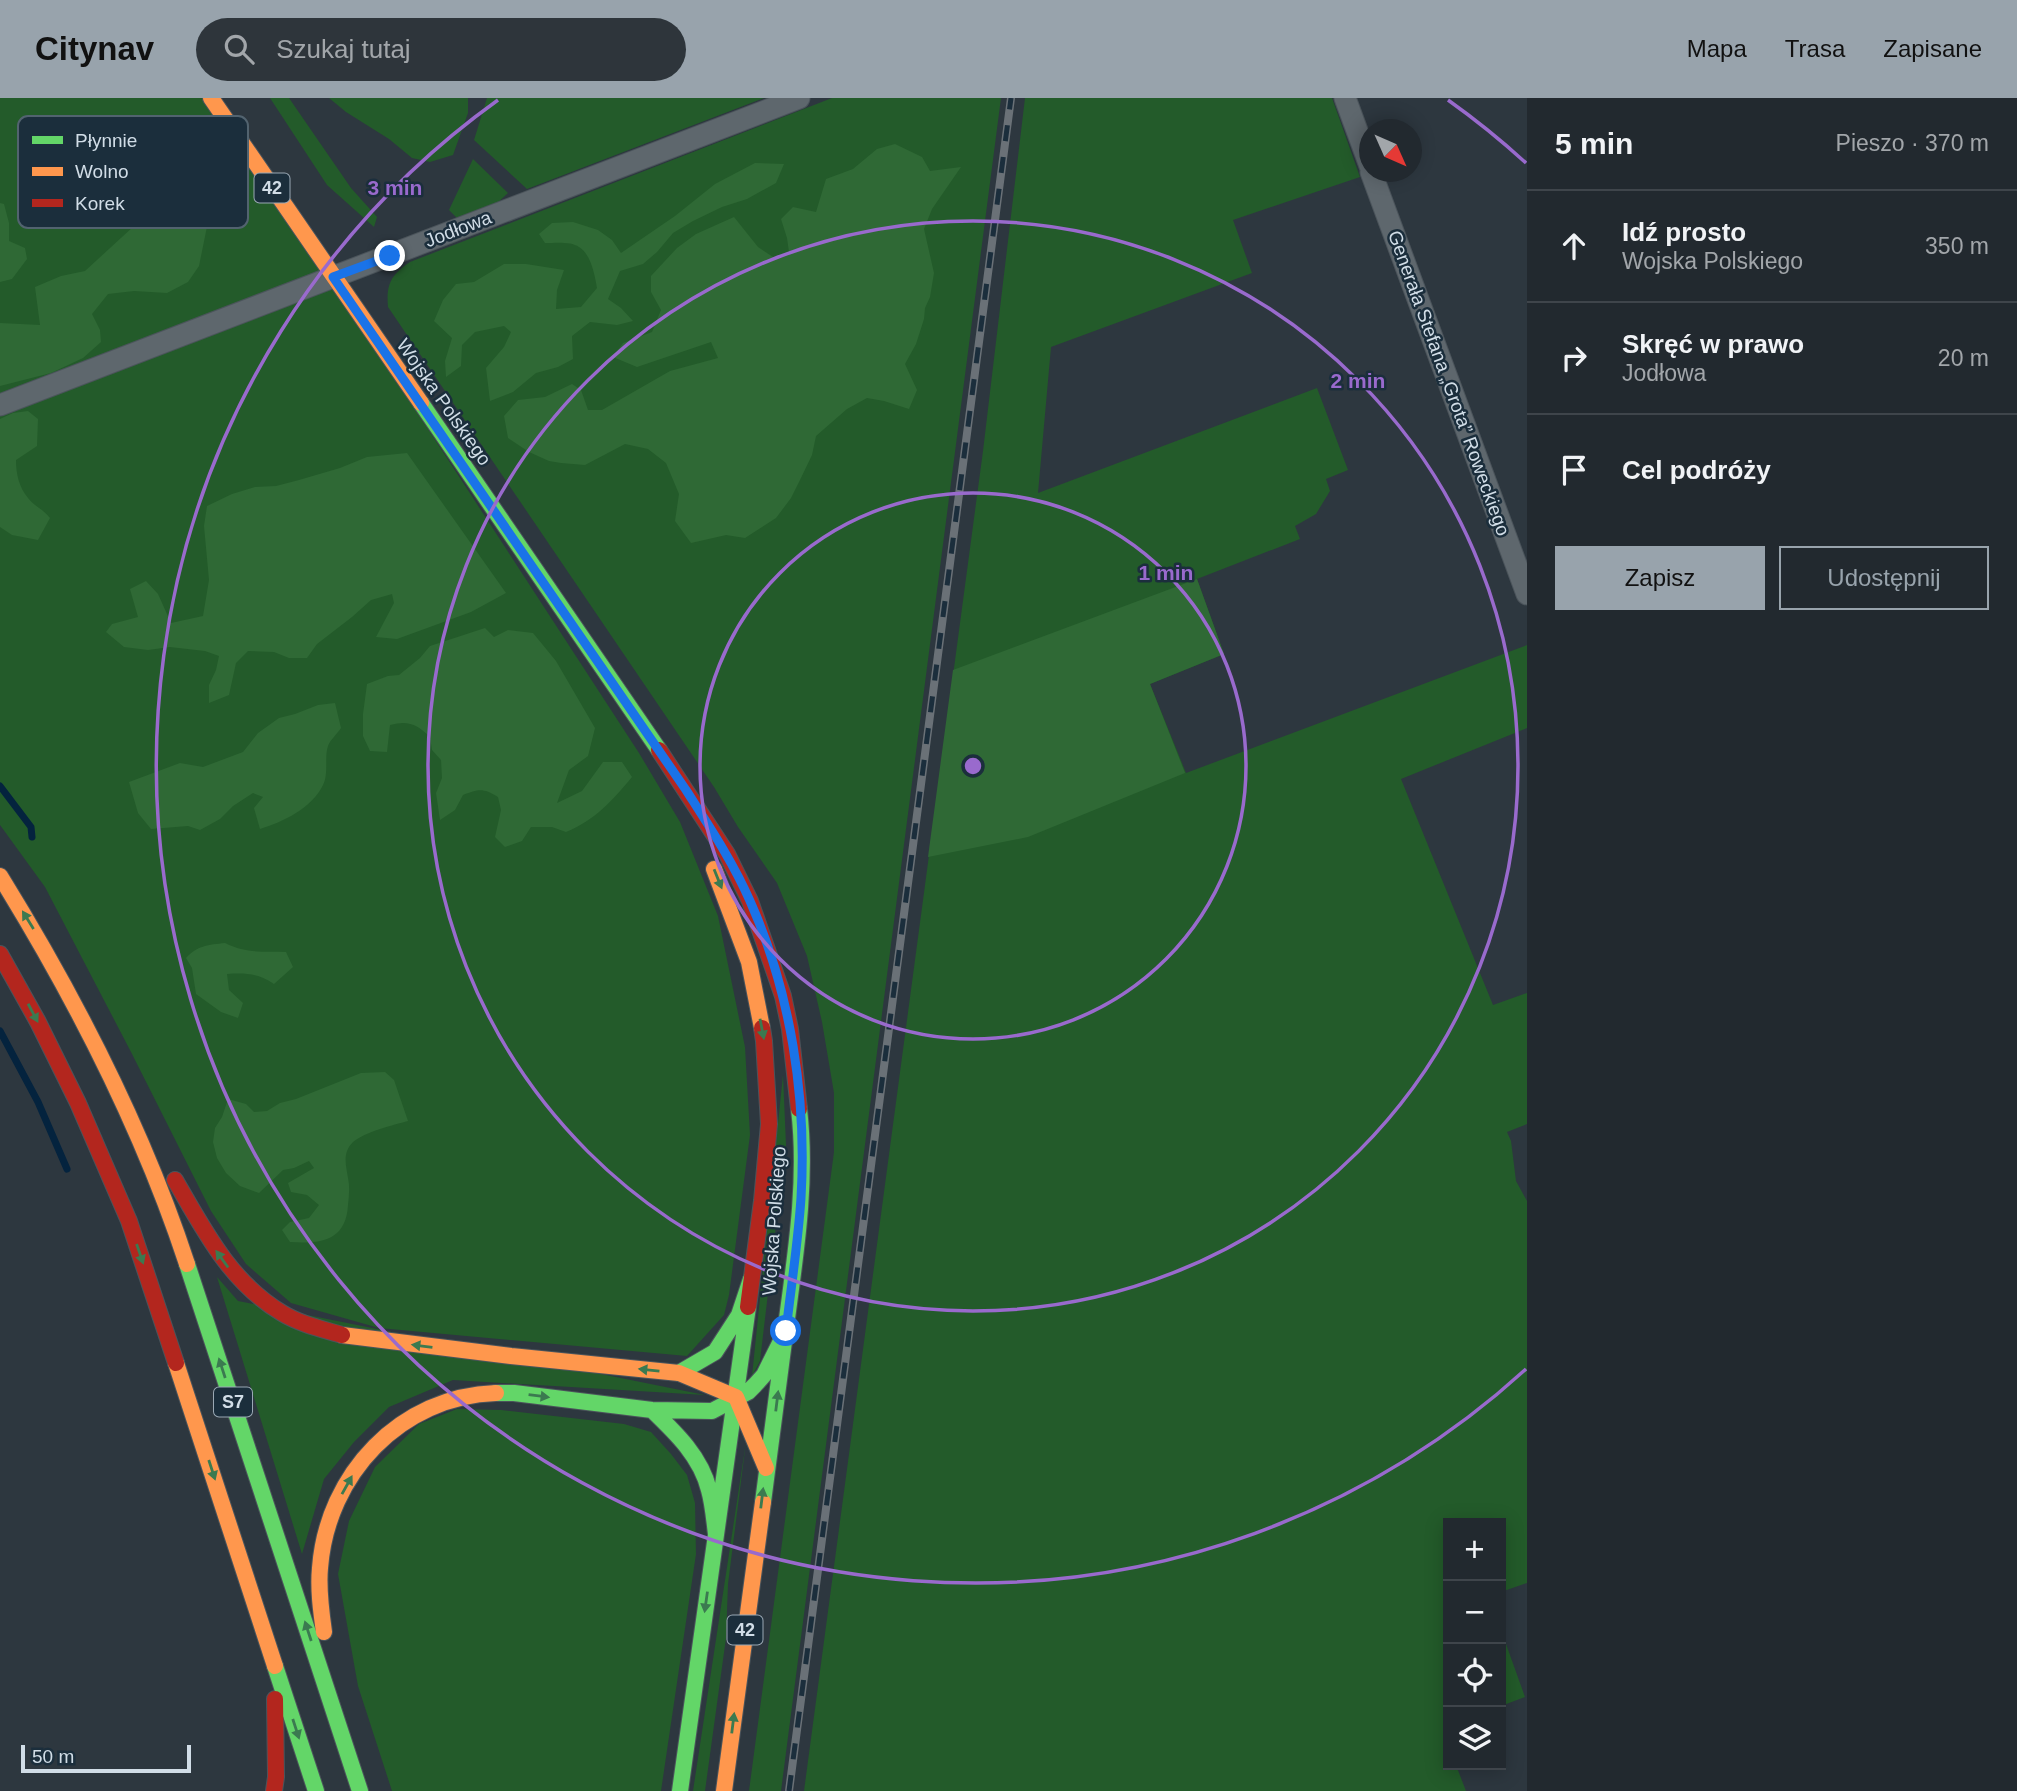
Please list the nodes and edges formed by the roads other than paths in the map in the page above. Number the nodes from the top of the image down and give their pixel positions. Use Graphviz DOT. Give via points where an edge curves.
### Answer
graph roads {
  1 [pos="211,98"];
  2 [pos="799,98"];
  3 [pos="1345,98"];
  4 [pos="223,116"];
  5 [pos="1359,136"];
  6 [pos="248,152"];
  7 [pos="1375,182"];
  8 [pos="333,277"];
  9 [pos="0,405"];
  10 [pos="1527,594"];
  11 [pos="644,731"];
  12 [pos="0,876"];
  13 [pos="0,954"];
  14 [pos="117,1089"];
  15 [pos="751,1279"];
  16 [pos="786,1331"];
  17 [pos="679,1373"];
  18 [pos="736,1398"];
  19 [pos="652,1410"];
  20 [pos="766,1468"];
  21 [pos="716,1534"];
  22 [pos="275,1666"];
  23 [pos="336,1720"];
  24 [pos="274,1791"];
  25 [pos="316,1791"];
  26 [pos="360,1791"];
  27 [pos="680,1791"];
  28 [pos="724,1791"];
  1 -- 4 [label="main road, Wojska Polskiego / 42"];
  2 -- 8 [label="street, Jodłowa"];
  3 -- 5 [label="street"];
  6 -- 8 [label="main road, Wojska Polskiego / 42"];
  7 -- 10 [label="street, Generała Stefana „Grota” Roweckiego"];
  8 -- 9 [label="street, Jodłowa"];
  8 -- 11 [label="main road, Wojska Polskiego / 42"];
  11 -- 15 [label="main road, Wojska Polskiego / 42, one-way" via="732,914 749,962 765,1041 769,1124"];
  11 -- 16 [label="main road, Wojska Polskiego / 42" via="727,855 750,901 783,996 795,1055 802,1132 801,1199"];
  14 -- 12 [label="main road, S7, one-way" via="58,972"];
  13 -- 22 [label="main road, S7, one-way" via="78,1102 129,1221"];
  17 -- 14 [label="main road, one-way" via="347,1336 292,1320 254,1295 225,1264"];
  23 -- 14 [label="main road, S7, one-way" via="179,1240"];
  15 -- 17 [label="main road" via="739,1315 715,1352"];
  15 -- 18 [label="main road, Wojska Polskiego / 42"];
  16 -- 18 [label="main road" via="764,1375"];
  20 -- 16 [label="main road, Wojska Polskiego / 42, one-way"];
  17 -- 18 [label="main road"];
  18 -- 19 [label="main road" via="712,1411"];
  18 -- 20 [label="main road"];
  18 -- 21 [label="main road, Wojska Polskiego / 42"];
  19 -- 21 [label="main road" via="701,1465"];
  23 -- 19 [label="main road, one-way" via="319,1598 322,1548 345,1487 386,1434 437,1404 483,1393"];
  28 -- 20 [label="main road, Wojska Polskiego / 42, one-way"];
  21 -- 27 [label="main road, Wojska Polskiego / 42, one-way"];
  22 -- 24 [label="main road"];
  22 -- 25 [label="main road, S7, one-way"];
  23 -- 26 [label="main road, S7"];
}
